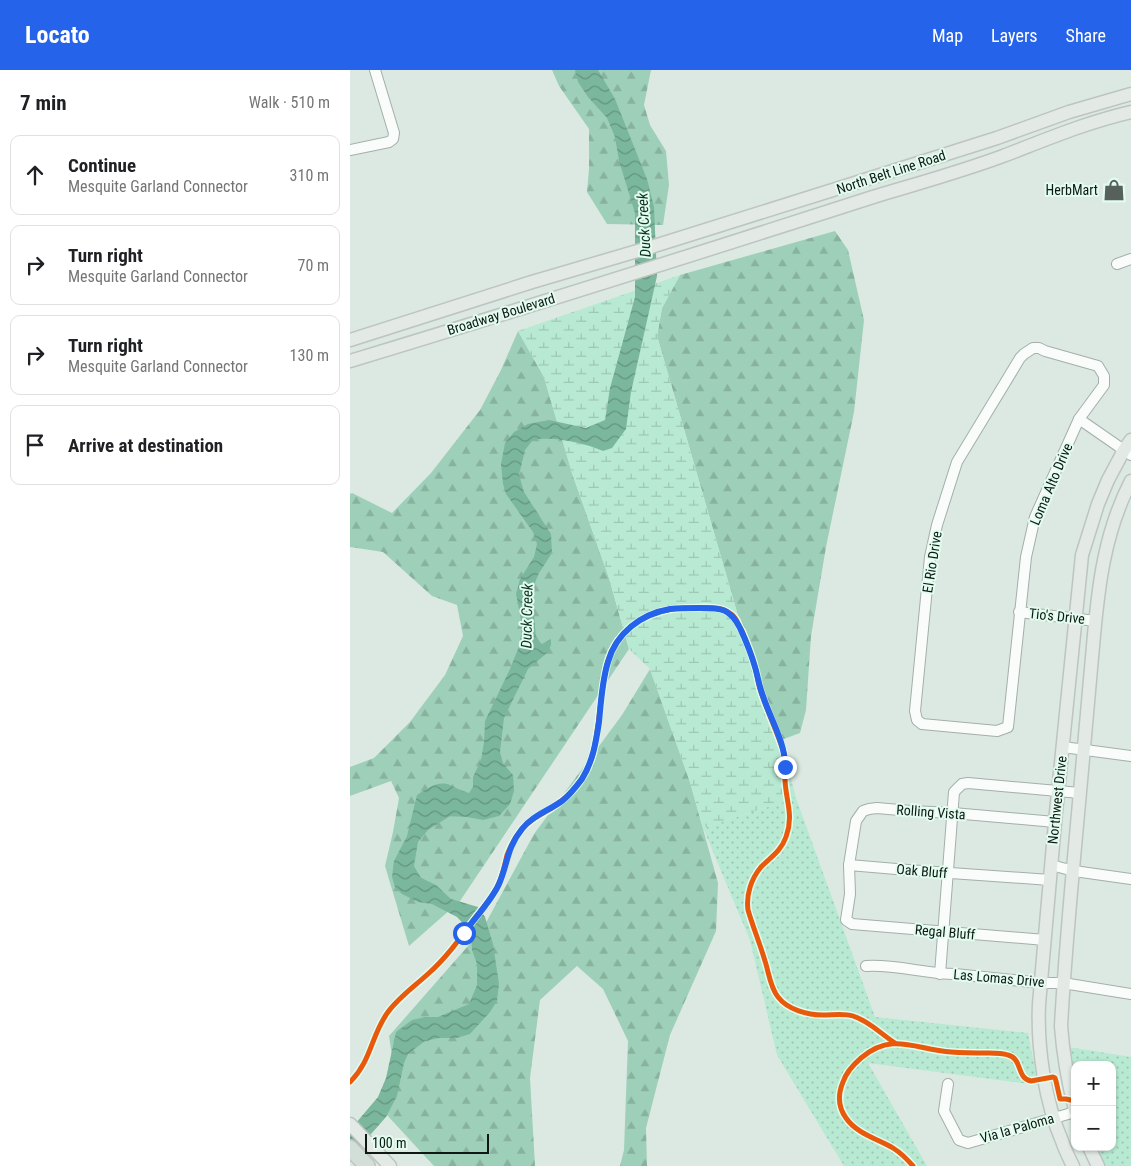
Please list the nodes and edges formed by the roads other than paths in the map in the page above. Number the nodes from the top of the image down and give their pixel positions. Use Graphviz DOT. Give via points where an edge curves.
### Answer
graph roads {
  1 [pos="375,70"];
  2 [pos="1128,95"];
  3 [pos="1130,112"];
  4 [pos="350,150"];
  5 [pos="890,172"];
  6 [pos="897,190"];
  7 [pos="651,247"];
  8 [pos="1131,259"];
  9 [pos="1117,264"];
  10 [pos="652,268"];
  11 [pos="350,340"];
  12 [pos="1033,348"];
  13 [pos="350,361"];
  14 [pos="1080,419"];
  15 [pos="1129,448"];
  16 [pos="1131,481"];
  17 [pos="1019,612"];
  18 [pos="1075,618"];
  19 [pos="1096,621"];
  20 [pos="997,731"];
  21 [pos="1063,747"];
  22 [pos="1084,750"];
  23 [pos="1131,756"];
  24 [pos="1058,791"];
  25 [pos="1080,793"];
  26 [pos="953,813"];
  27 [pos="1055,822"];
  28 [pos="849,865"];
  29 [pos="1051,865"];
  30 [pos="1074,871"];
  31 [pos="948,873"];
  32 [pos="1131,879"];
  33 [pos="1050,880"];
  34 [pos="944,932"];
  35 [pos="1045,940"];
  36 [pos="866,966"];
  37 [pos="940,974"];
  38 [pos="1041,983"];
  39 [pos="1063,983"];
  40 [pos="1131,994"];
  41 [pos="948,1084"];
  42 [pos="1074,1106"];
  43 [pos="1071,1112"];
  44 [pos="1054,1118"];
  45 [pos="350,1124"];
  46 [pos="350,1148"];
  47 [pos="1091,1151"];
  48 [pos="367,1166"];
  49 [pos="390,1166"];
  50 [pos="1073,1166"];
  51 [pos="1098,1166"];
  1 -- 4 [label="street" via="393,139"];
  2 -- 3 [label="main road"];
  2 -- 5 [label="main road, North Belt Line Road"];
  3 -- 6 [label="main road, North Belt Line Road"];
  5 -- 6 [label="main road"];
  5 -- 7 [label="main road, North Belt Line Road"];
  6 -- 10 [label="main road, North Belt Line Road"];
  7 -- 11 [label="main road, Broadway Boulevard"];
  8 -- 9 [label="street"];
  10 -- 13 [label="main road, Broadway Boulevard"];
  12 -- 14 [label="street, Loma Alto Drive" via="1098,366 1104,376 1104,385"];
  12 -- 20 [label="street, El Rio Drive" via="1020,358 957,462 930,557 915,711 917,720 922,724"];
  14 -- 15 [label="street"];
  14 -- 17 [label="street, Loma Alto Drive" via="1035,517"];
  15 -- 18 [label="main road, Northwest Drive" via="1108,480 1098,504 1082,555"];
  16 -- 19 [label="main road, Northwest Drive" via="1119,507 1104,558"];
  17 -- 18 [label="street, Tio's Drive"];
  17 -- 20 [label="street, Loma Alto Drive" via="1008,727"];
  18 -- 19 [label="street, Tio's Drive"];
  18 -- 21 [label="main road, Northwest Drive"];
  19 -- 22 [label="main road, Northwest Drive"];
  21 -- 22 [label="street"];
  21 -- 24 [label="main road, Northwest Drive"];
  22 -- 23 [label="street"];
  22 -- 25 [label="main road, Northwest Drive"];
  24 -- 25 [label="street"];
  24 -- 26 [label="street" via="962,784 954,792"];
  24 -- 27 [label="main road, Northwest Drive"];
  25 -- 30 [label="main road, Northwest Drive"];
  26 -- 27 [label="street, Rolling Vista"];
  26 -- 28 [label="street, Rolling Vista" via="877,808 863,811 856,821"];
  26 -- 31 [label="street"];
  27 -- 29 [label="main road, Northwest Drive"];
  28 -- 31 [label="street, Oak Bluff"];
  28 -- 34 [label="street, Regal Bluff" via="850,894 846,920 852,924"];
  29 -- 30 [label="street"];
  29 -- 33 [label="main road, Northwest Drive"];
  30 -- 32 [label="street"];
  30 -- 39 [label="main road, Northwest Drive"];
  31 -- 33 [label="street, Oak Bluff"];
  31 -- 34 [label="street"];
  33 -- 35 [label="main road, Northwest Drive"];
  34 -- 35 [label="street, Regal Bluff"];
  34 -- 37 [label="street"];
  35 -- 38 [label="main road, Northwest Drive"];
  36 -- 37 [label="street, Las Lomas Drive"];
  37 -- 38 [label="street, Las Lomas Drive"];
  38 -- 39 [label="street, Las Lomas Drive"];
  38 -- 44 [label="main road, Northwest Drive" via="1039,1045"];
  39 -- 40 [label="street, Las Lomas Drive"];
  39 -- 42 [label="main road, Northwest Drive" via="1062,1042"];
  41 -- 44 [label="street, Via la Paloma" via="944,1111 959,1140 968,1142"];
  43 -- 44 [label="street, Via la Paloma"];
  44 -- 50 [label="main road, Northwest Drive"];
  45 -- 49 [label="main road"];
  46 -- 48 [label="highway"];
  47 -- 51 [label="main road"];
}
